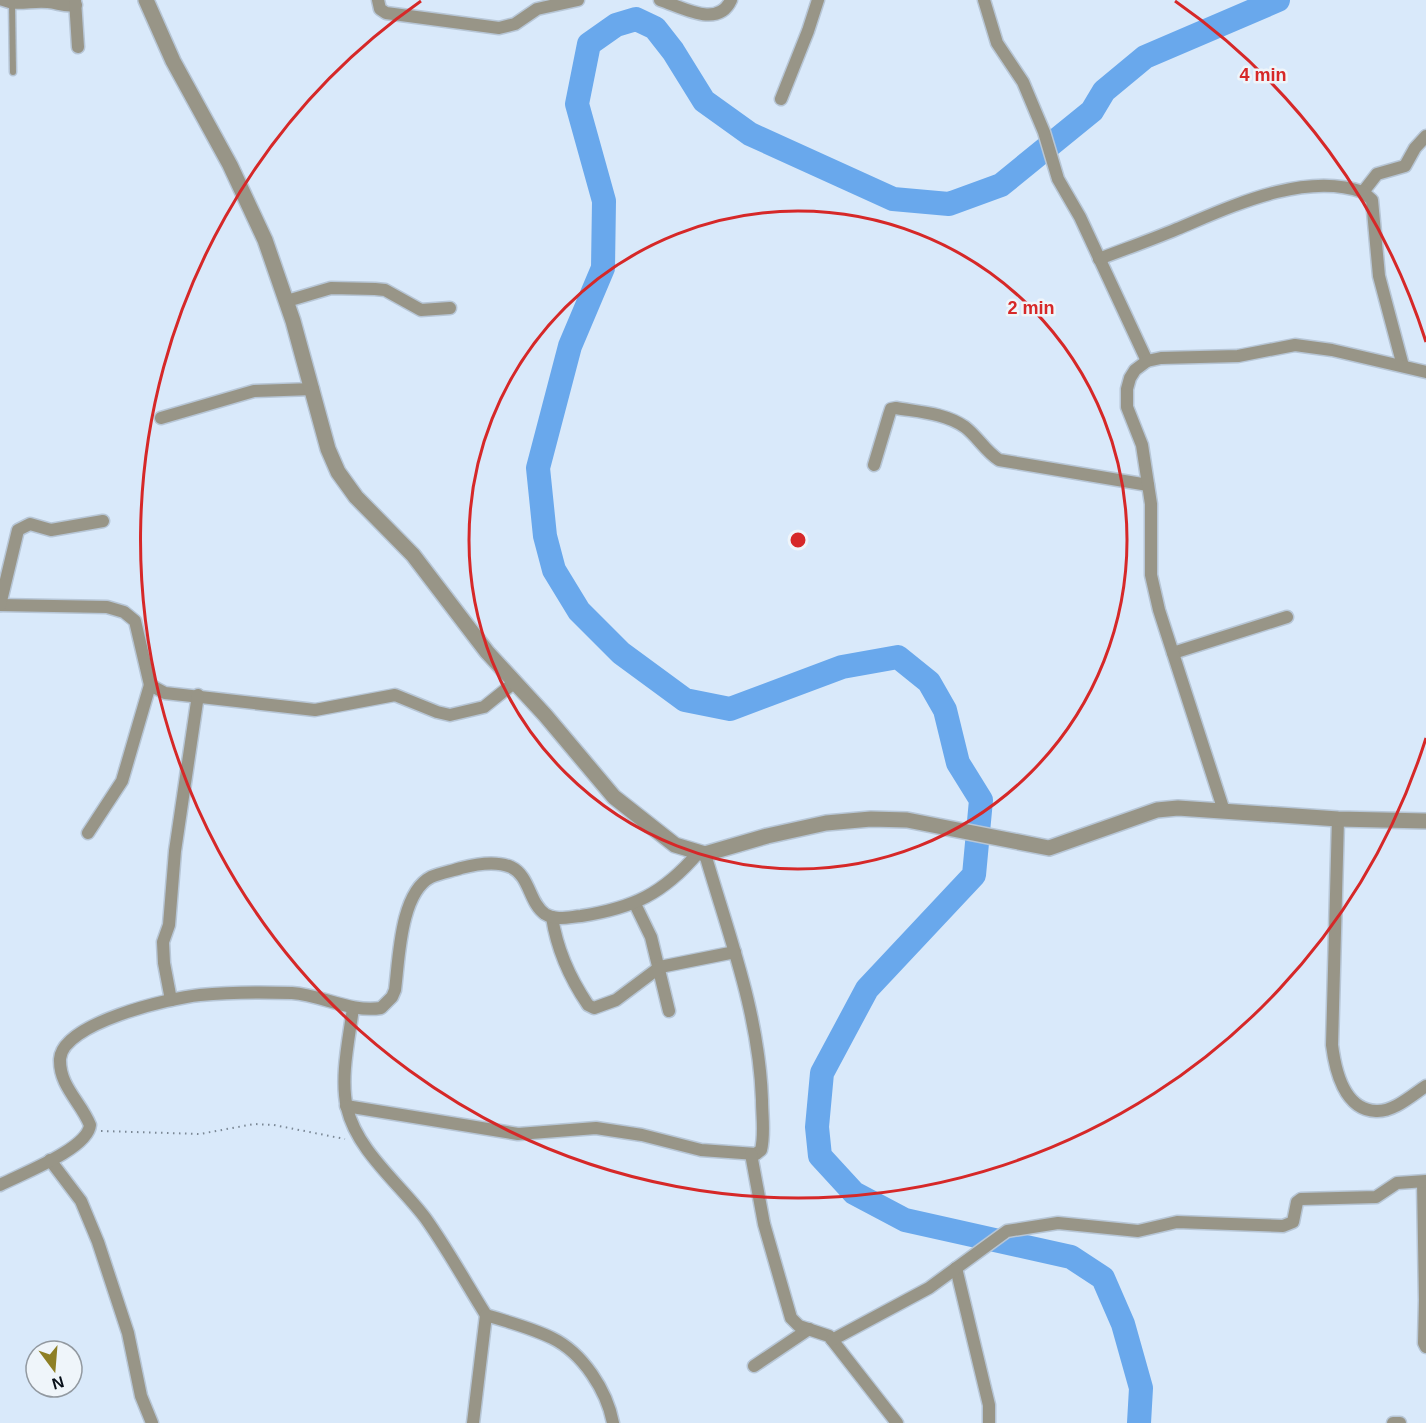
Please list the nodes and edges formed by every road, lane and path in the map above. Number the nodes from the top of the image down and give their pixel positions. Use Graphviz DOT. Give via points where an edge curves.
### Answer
graph roads {
  1 [pos="146,0"];
  2 [pos="378,0"];
  3 [pos="578,0"];
  4 [pos="660,0"];
  5 [pos="731,0"];
  6 [pos="818,0"];
  7 [pos="984,0"];
  8 [pos="8,2"];
  9 [pos="76,2"];
  10 [pos="681,3"];
  11 [pos="78,47"];
  12 [pos="13,72"];
  13 [pos="781,99"];
  14 [pos="1426,136"];
  15 [pos="1364,192"];
  16 [pos="1099,259"];
  17 [pos="287,301"];
  18 [pos="450,308"];
  19 [pos="1147,361"];
  20 [pos="1403,366"];
  21 [pos="1426,372"];
  22 [pos="313,389"];
  23 [pos="161,418"];
  24 [pos="874,465"];
  25 [pos="1148,485"];
  26 [pos="103,521"];
  27 [pos="0,605"];
  28 [pos="1287,617"];
  29 [pos="1173,653"];
  30 [pos="515,682"];
  31 [pos="150,685"];
  32 [pos="198,695"];
  33 [pos="1224,811"];
  34 [pos="1338,819"];
  35 [pos="1426,821"];
  36 [pos="88,833"];
  37 [pos="701,854"];
  38 [pos="634,904"];
  39 [pos="552,917"];
  40 [pos="735,951"];
  41 [pos="660,967"];
  42 [pos="171,1000"];
  43 [pos="353,1008"];
  44 [pos="669,1011"];
  45 [pos="1426,1086"];
  46 [pos="346,1106"];
  47 [pos="89,1132"];
  48 [pos="365,1144"];
  49 [pos="751,1154"];
  50 [pos="50,1160"];
  51 [pos="1424,1181"];
  52 [pos="0,1185"];
  53 [pos="956,1268"];
  54 [pos="486,1315"];
  55 [pos="1425,1325"];
  56 [pos="809,1329"];
  57 [pos="832,1340"];
  58 [pos="1426,1347"];
  59 [pos="754,1366"];
  60 [pos="152,1423"];
  61 [pos="473,1423"];
  62 [pos="613,1423"];
  63 [pos="897,1423"];
  64 [pos="989,1423"];
  65 [pos="1393,1423"];
  66 [pos="1400,1423"];
  1 -- 17 [label="street" via="173,61 230,165 265,240"];
  2 -- 3 [label="street" via="380,9 386,13 499,28 515,24 537,9"];
  4 -- 10 [label="street"];
  5 -- 10 [label="street" via="723,13 716,16"];
  6 -- 13 [label="street"];
  7 -- 16 [label="street" via="997,43 1023,82 1058,179"];
  8 -- 9 [label="street" via="49,2 60,6"];
  8 -- 12 [label="lane"];
  9 -- 11 [label="street"];
  14 -- 15 [label="street" via="1405,166 1377,174"];
  15 -- 16 [label="street" via="1313,187 1275,192 1215,211"];
  15 -- 20 [label="street" via="1372,200 1379,276"];
  16 -- 19 [label="street"];
  17 -- 18 [label="street" via="331,288 375,289 385,290 421,310"];
  17 -- 22 [label="street"];
  19 -- 20 [label="street" via="1175,356 1239,356 1303,345"];
  19 -- 25 [label="street" via="1135,370 1127,389 1127,407 1142,445"];
  20 -- 21 [label="street"];
  22 -- 23 [label="street" via="254,391"];
  22 -- 30 [label="street" via="331,459 348,486 413,555 479,642"];
  24 -- 25 [label="street" via="891,409 897,408 951,420 999,460"];
  25 -- 29 [label="street" via="1151,575"];
  26 -- 27 [label="street" via="51,530 30,524 18,530"];
  27 -- 31 [label="street" via="107,607 124,612 135,621"];
  28 -- 29 [label="street"];
  29 -- 33 [label="street"];
  30 -- 32 [label="street" via="484,707 450,715 395,695 315,710"];
  30 -- 37 [label="street" via="614,798 675,845"];
  31 -- 32 [label="street" via="165,693"];
  31 -- 36 [label="street" via="122,781"];
  32 -- 42 [label="street" via="175,851 169,926 163,942"];
  33 -- 34 [label="street"];
  33 -- 37 [label="street" via="1157,810 1049,848 907,820 871,819 826,823"];
  34 -- 35 [label="street"];
  34 -- 45 [label="street" via="1332,1045 1340,1077 1351,1098 1376,1111 1394,1106"];
  37 -- 38 [label="street"];
  37 -- 40 [label="street"];
  38 -- 39 [label="street" via="605,912"];
  38 -- 41 [label="street" via="651,937"];
  39 -- 41 [label="street" via="567,971 588,1005 594,1008 616,1000"];
  39 -- 43 [label="street" via="544,914 523,878 510,867 469,866 430,877 408,903 392,997 381,1008"];
  40 -- 41 [label="street"];
  40 -- 49 [label="street" via="761,1065 764,1135 761,1150"];
  41 -- 44 [label="street"];
  42 -- 43 [label="street" via="226,993 294,993"];
  42 -- 47 [label="street" via="98,1024 61,1051 63,1080 84,1112"];
  43 -- 46 [label="street"];
  46 -- 48 [label="street"];
  46 -- 49 [label="street" via="518,1134 596,1128 701,1150"];
  47 -- 48 [label="path" via="200,1134 254,1124"];
  47 -- 50 [label="street" via="80,1143"];
  48 -- 54 [label="street" via="425,1217"];
  49 -- 56 [label="street" via="764,1224 791,1318"];
  50 -- 52 [label="street"];
  50 -- 60 [label="street" via="81,1201 98,1242"];
  51 -- 53 [label="street" via="1397,1184 1376,1197 1301,1199 1293,1222 1283,1226 1178,1222 1138,1231 1058,1223 1007,1231"];
  51 -- 55 [label="street"];
  53 -- 57 [label="street" via="929,1288"];
  53 -- 64 [label="street" via="989,1405"];
  54 -- 61 [label="street"];
  54 -- 62 [label="street" via="537,1331 568,1349 602,1388"];
  55 -- 58 [label="street"];
  56 -- 57 [label="street"];
  56 -- 59 [label="street"];
  57 -- 63 [label="street"];
  65 -- 66 [label="street"];
}
